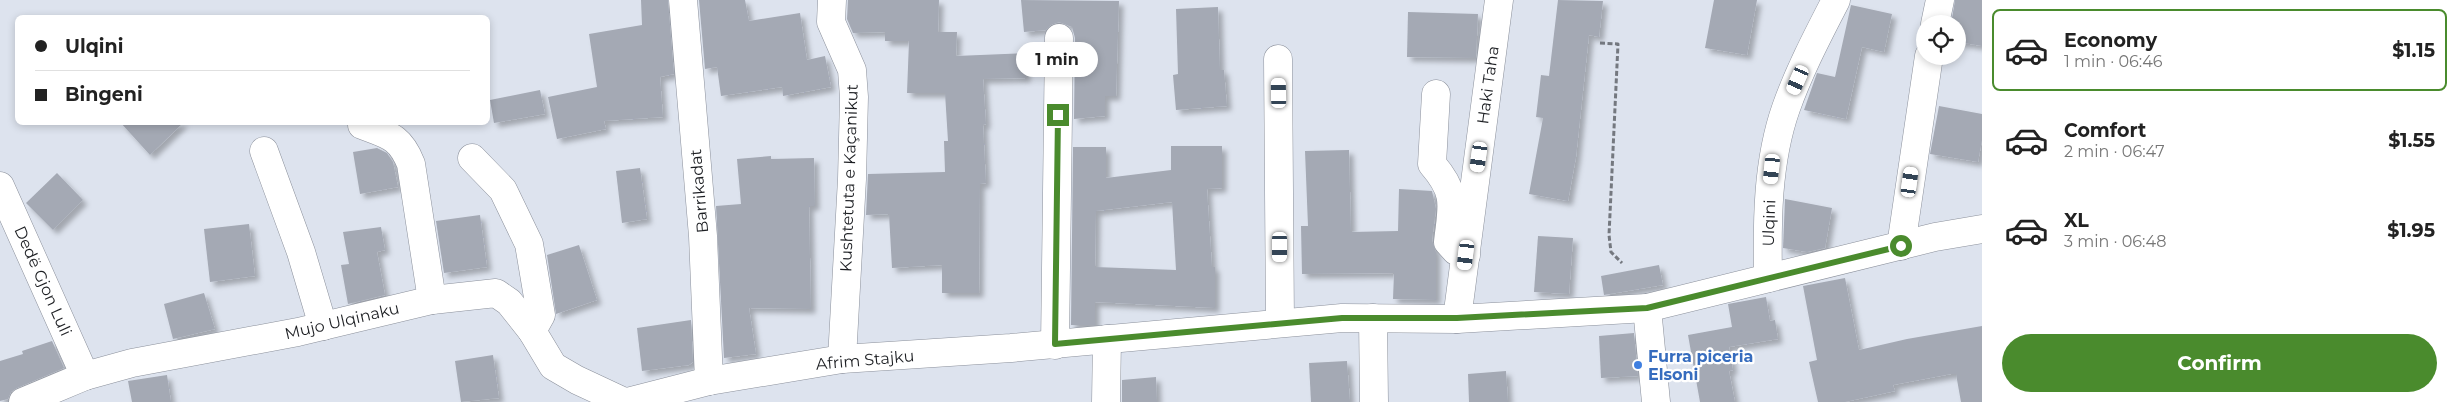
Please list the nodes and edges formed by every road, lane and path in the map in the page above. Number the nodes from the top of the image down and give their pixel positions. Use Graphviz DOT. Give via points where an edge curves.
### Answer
graph roads {
  1 [pos="683,0"];
  2 [pos="832,0"];
  3 [pos="1500,0"];
  4 [pos="1836,0"];
  5 [pos="1940,0"];
  6 [pos="1937,15"];
  7 [pos="1059,38"];
  8 [pos="1600,43"];
  9 [pos="1278,59"];
  10 [pos="1928,65"];
  11 [pos="1436,94"];
  12 [pos="362,125"];
  13 [pos="264,151"];
  14 [pos="472,158"];
  15 [pos="0,186"];
  16 [pos="1982,229"];
  17 [pos="1901,246"];
  18 [pos="1466,255"];
  19 [pos="1622,263"];
  20 [pos="1768,278"];
  21 [pos="432,300"];
  22 [pos="1647,308"];
  23 [pos="1374,318"];
  24 [pos="1457,318"];
  25 [pos="1280,323"];
  26 [pos="323,326"];
  27 [pos="532,331"];
  28 [pos="1107,339"];
  29 [pos="1055,344"];
  30 [pos="842,359"];
  31 [pos="85,376"];
  32 [pos="710,381"];
  33 [pos="23,402"];
  34 [pos="625,402"];
  35 [pos="1106,402"];
  36 [pos="1374,402"];
  37 [pos="1656,402"];
  1 -- 32 [label="street, Barrikadat" via="703,236"];
  2 -- 30 [label="street, Kushtetuta e Kaçanikut" via="831,22 852,70 854,97"];
  3 -- 18 [label="street, Haki Taha"];
  4 -- 20 [label="street, Ulqini" via="1786,108 1774,152 1767,220"];
  5 -- 6 [label="street"];
  7 -- 29 [label="street"];
  8 -- 19 [label="path" via="1618,44 1609,235 1611,252"];
  9 -- 25 [label="street"];
  10 -- 17 [label="street"];
  11 -- 18 [label="street" via="1432,164 1446,181 1452,201 1448,242 1456,251"];
  12 -- 21 [label="street" via="392,136 405,147 411,164"];
  13 -- 26 [label="street"];
  14 -- 27 [label="street" via="503,190 529,244 541,316"];
  15 -- 31 [label="street, Dedë Gjon Luli"];
  16 -- 17 [label="street"];
  17 -- 20 [label="street"];
  18 -- 24 [label="street, Haki Taha"];
  20 -- 22 [label="street"];
  21 -- 26 [label="street, Mujo Ulqinaku"];
  21 -- 27 [label="street, Mujo Ulqinaku" via="496,293 509,302"];
  22 -- 24 [label="street, Afrim Stajku"];
  22 -- 37 [label="street"];
  23 -- 24 [label="street, Afrim Stajku"];
  23 -- 25 [label="street, Afrim Stajku"];
  23 -- 36 [label="street"];
  25 -- 28 [label="street, Afrim Stajku"];
  26 -- 31 [label="street, Mujo Ulqinaku" via="132,363"];
  27 -- 34 [label="street, Mujo Ulqinaku" via="553,366"];
  28 -- 29 [label="street, Afrim Stajku"];
  28 -- 35 [label="street"];
  29 -- 30 [label="street, Afrim Stajku"];
  30 -- 32 [label="street, Afrim Stajku"];
  31 -- 33 [label="street, Mujo Ulqinaku"];
  32 -- 34 [label="street, Afrim Stajku"];
}
